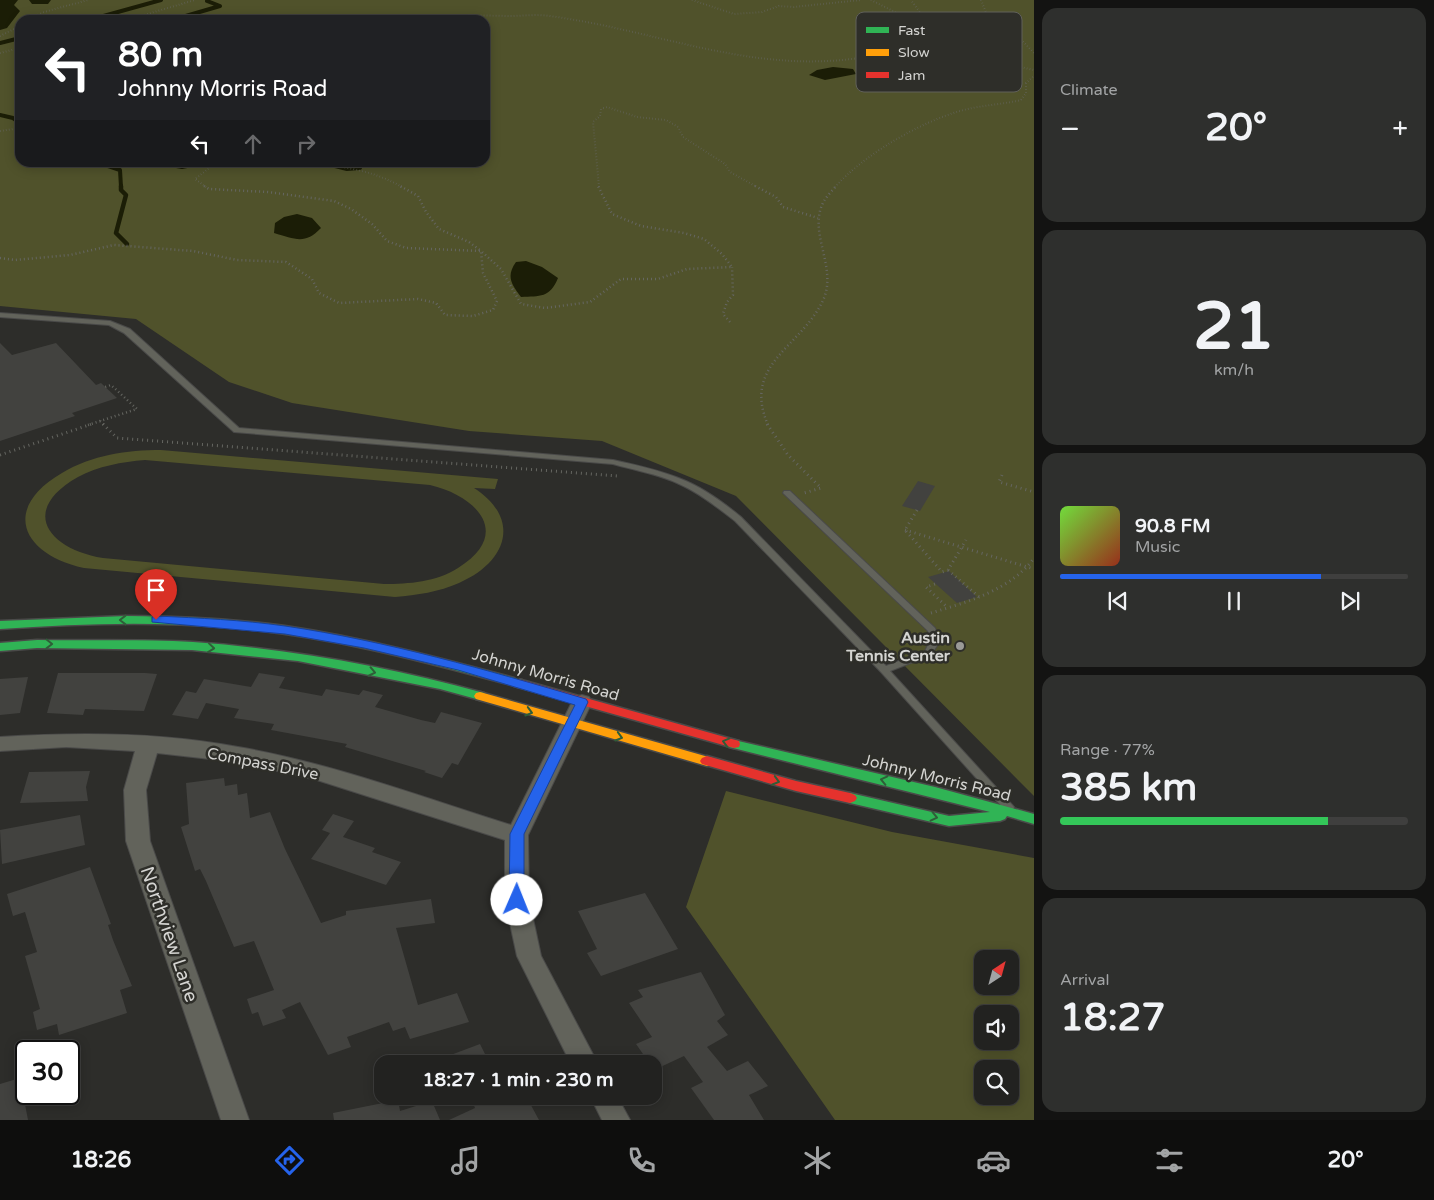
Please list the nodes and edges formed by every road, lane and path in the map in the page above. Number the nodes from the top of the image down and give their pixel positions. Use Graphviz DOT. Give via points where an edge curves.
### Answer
graph roads {
  1 [pos="88,0"];
  2 [pos="195,0"];
  3 [pos="692,0"];
  4 [pos="861,0"];
  5 [pos="871,0"];
  6 [pos="911,0"];
  7 [pos="981,0"];
  8 [pos="896,12"];
  9 [pos="920,12"];
  10 [pos="986,12"];
  11 [pos="38,15"];
  12 [pos="144,15"];
  13 [pos="444,15"];
  14 [pos="15,28"];
  15 [pos="0,36"];
  16 [pos="1022,41"];
  17 [pos="15,49"];
  18 [pos="0,53"];
  19 [pos="1034,53"];
  20 [pos="856,59"];
  21 [pos="1034,76"];
  22 [pos="15,129"];
  23 [pos="0,131"];
  24 [pos="211,167"];
  25 [pos="346,167"];
  26 [pos="818,218"];
  27 [pos="481,252"];
  28 [pos="0,258"];
  29 [pos="732,267"];
  30 [pos="0,315"];
  31 [pos="730,322"];
  32 [pos="105,387"];
  33 [pos="100,421"];
  34 [pos="0,455"];
  35 [pos="1002,475"];
  36 [pos="627,476"];
  37 [pos="1034,492"];
  38 [pos="789,495"];
  39 [pos="917,510"];
  40 [pos="905,530"];
  41 [pos="966,540"];
  42 [pos="962,547"];
  43 [pos="1034,558"];
  44 [pos="1029,568"];
  45 [pos="1034,569"];
  46 [pos="948,570"];
  47 [pos="935,584"];
  48 [pos="979,597"];
  49 [pos="948,608"];
  50 [pos="919,617"];
  51 [pos="0,625"];
  52 [pos="0,647"];
  53 [pos="884,670"];
  54 [pos="582,702"];
  55 [pos="572,724"];
  56 [pos="0,744"];
  57 [pos="147,744"];
  58 [pos="1016,814"];
  59 [pos="1034,819"];
  60 [pos="517,834"];
  61 [pos="580,1055"];
  62 [pos="608,1105"];
  63 [pos="235,1120"];
  64 [pos="616,1120"];
  1 -- 11 [label="path"];
  2 -- 12 [label="path"];
  3 -- 4 [label="path" via="734,14 762,12 779,6"];
  5 -- 8 [label="path"];
  6 -- 9 [label="path"];
  7 -- 10 [label="path"];
  13 -- 20 [label="path" via="548,16 775,62 824,64"];
  14 -- 15 [label="path"];
  16 -- 19 [label="path"];
  17 -- 18 [label="path"];
  21 -- 26 [label="path" via="1026,84 1026,93 1021,100 957,112 933,121 857,164 826,197"];
  22 -- 23 [label="path"];
  24 -- 27 [label="path" via="195,179 209,188 334,201 372,224 387,241 406,248"];
  25 -- 27 [label="path" via="388,179 418,196 439,228 469,242"];
  26 -- 29 [label="path" via="783,207 776,197 730,172 725,164 683,137 678,127 666,120 637,117 607,107 601,109 600,116 593,122 597,184 612,214 644,227 689,233 712,242"];
  26 -- 38 [label="path" via="829,275 826,293 812,320 782,351 765,373 761,384 761,406 774,438 821,488"];
  27 -- 28 [label="path" via="483,273 497,301 493,310 473,316 445,315 436,303 418,299 339,303 319,293 312,279 286,262 237,260 193,251 114,245 61,256"];
  27 -- 29 [label="path" via="501,269 521,304 545,308 590,302 621,280 658,279 686,269"];
  29 -- 31 [label="path" via="733,295 723,314"];
  30 -- 53 [label="lane" via="110,323 127,331 236,430 585,459 642,469 680,481 738,519"];
  32 -- 33 [label="path" via="111,385 137,409"];
  33 -- 34 [label="path"];
  33 -- 36 [label="path" via="117,438"];
  35 -- 37 [label="path" via="999,482"];
  38 -- 50 [label="lane"];
  39 -- 40 [label="path"];
  40 -- 42 [label="path"];
  40 -- 46 [label="path" via="942,572"];
  41 -- 42 [label="path"];
  42 -- 44 [label="path"];
  42 -- 46 [label="path"];
  43 -- 44 [label="path"];
  44 -- 45 [label="path"];
  44 -- 48 [label="path"];
  46 -- 48 [label="path"];
  47 -- 49 [label="path" via="926,587"];
  48 -- 49 [label="path"];
  49 -- 50 [label="path"];
  50 -- 53 [label="lane" via="932,630 935,641 928,653"];
  54 -- 51 [label="street, Johnny Morris Road, one-way" via="460,666 285,630 156,620 63,620"];
  52 -- 55 [label="street, Johnny Morris Road, one-way" via="37,644 192,646 298,656 440,686"];
  53 -- 58 [label="lane"];
  54 -- 55 [label="street"];
  58 -- 54 [label="street, Johnny Morris Road, one-way" via="738,745"];
  55 -- 58 [label="street, Johnny Morris Road, one-way" via="796,786 949,821"];
  55 -- 60 [label="street"];
  56 -- 57 [label="street, Compass Drive" via="66,740"];
  57 -- 60 [label="street, Compass Drive" via="237,754 319,773"];
  57 -- 63 [label="street, Northview Lane" via="135,790 138,842"];
  58 -- 59 [label="street, Johnny Morris Road"];
  60 -- 61 [label="street" via="517,900 530,956"];
  62 -- 64 [label="street"];
}
